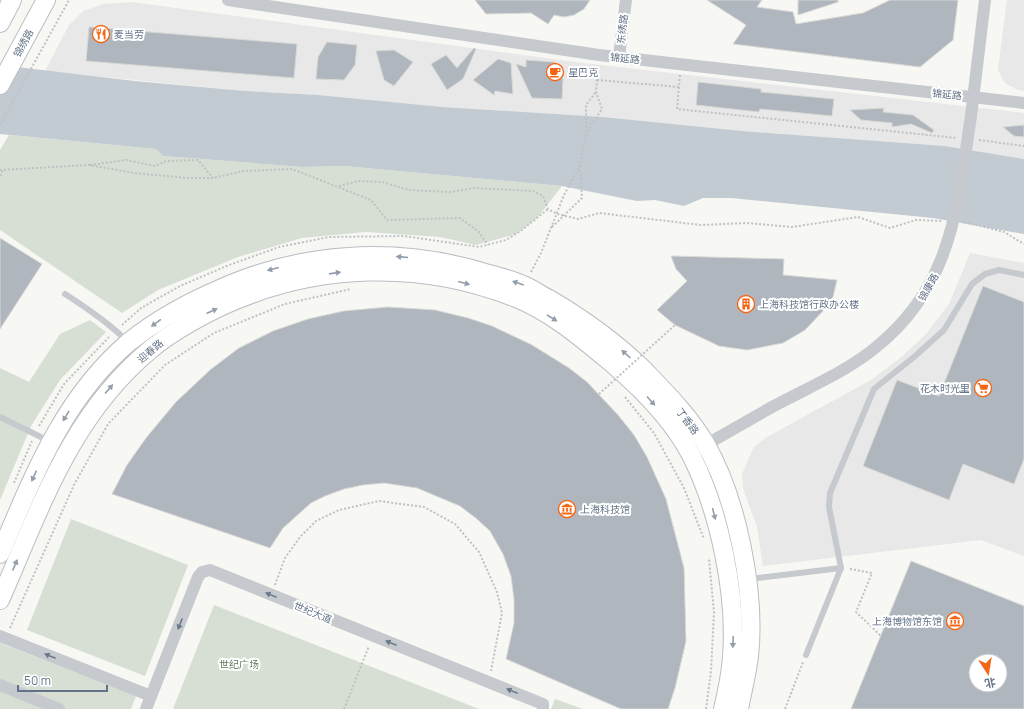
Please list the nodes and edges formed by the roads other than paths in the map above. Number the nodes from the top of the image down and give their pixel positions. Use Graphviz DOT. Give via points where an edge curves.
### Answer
graph roads {
  1 [pos="12,0"];
  2 [pos="46,0"];
  3 [pos="228,0"];
  4 [pos="626,0"];
  5 [pos="986,0"];
  6 [pos="0,23"];
  7 [pos="619,57"];
  8 [pos="0,86"];
  9 [pos="974,97"];
  10 [pos="1024,103"];
  11 [pos="441,262"];
  12 [pos="427,274"];
  13 [pos="1024,275"];
  14 [pos="65,294"];
  15 [pos="129,343"];
  16 [pos="0,418"];
  17 [pos="50,441"];
  18 [pos="698,449"];
  19 [pos="0,554"];
  20 [pos="841,568"];
  21 [pos="748,579"];
  22 [pos="0,600"];
  23 [pos="3,637"];
  24 [pos="806,655"];
  25 [pos="0,685"];
  26 [pos="151,696"];
  27 [pos="59,709"];
  28 [pos="146,709"];
  29 [pos="543,709"];
  30 [pos="723,709"];
  31 [pos="739,709"];
  1 -- 6 [label="street"];
  2 -- 8 [label="street, 锦绣路"];
  3 -- 7 [label="street, 锦延路"];
  4 -- 7 [label="street, 东绣路"];
  5 -- 9 [label="street, 锦康路"];
  7 -- 9 [label="street, 锦延路"];
  9 -- 10 [label="street, 锦延路"];
  9 -- 18 [label="street, 锦康路, bridge" via="955,217 935,275 918,305 898,328 874,349"];
  11 -- 15 [label="street, 迎春路, one-way" via="402,256 359,255 316,259 273,269 233,282 196,300 160,320"];
  18 -- 11 [label="street, 丁香路, one-way" via="686,415 627,354 588,322 523,285"];
  12 -- 18 [label="street, 丁香路, one-way" via="464,282 518,299 552,317 584,340 650,400"];
  22 -- 12 [label="street, 迎春路, one-way" via="58,467 78,432 115,383 172,332 238,299 277,285 349,271 404,271"];
  13 -- 20 [label="lane" via="999,270 985,274 972,284 944,330 874,389 830,493 829,507"];
  14 -- 15 [label="lane" via="92,311"];
  15 -- 17 [label="street, 迎春路, one-way" via="85,390"];
  16 -- 17 [label="lane"];
  17 -- 19 [label="street, 迎春路, one-way"];
  18 -- 21 [label="street, 丁香路" via="729,501"];
  18 -- 30 [label="street, 丁香路, one-way" via="728,572 732,608 732,657"];
  20 -- 21 [label="lane"];
  20 -- 24 [label="lane"];
  21 -- 31 [label="street, 丁香路" via="749,656"];
  26 -- 23 [label="street, one-way"];
  25 -- 27 [label="street"];
  26 -- 28 [label="street, 世纪大道"];
  29 -- 26 [label="street, 世纪大道, one-way" via="543,704 210,570 202,572 198,577"];
}
